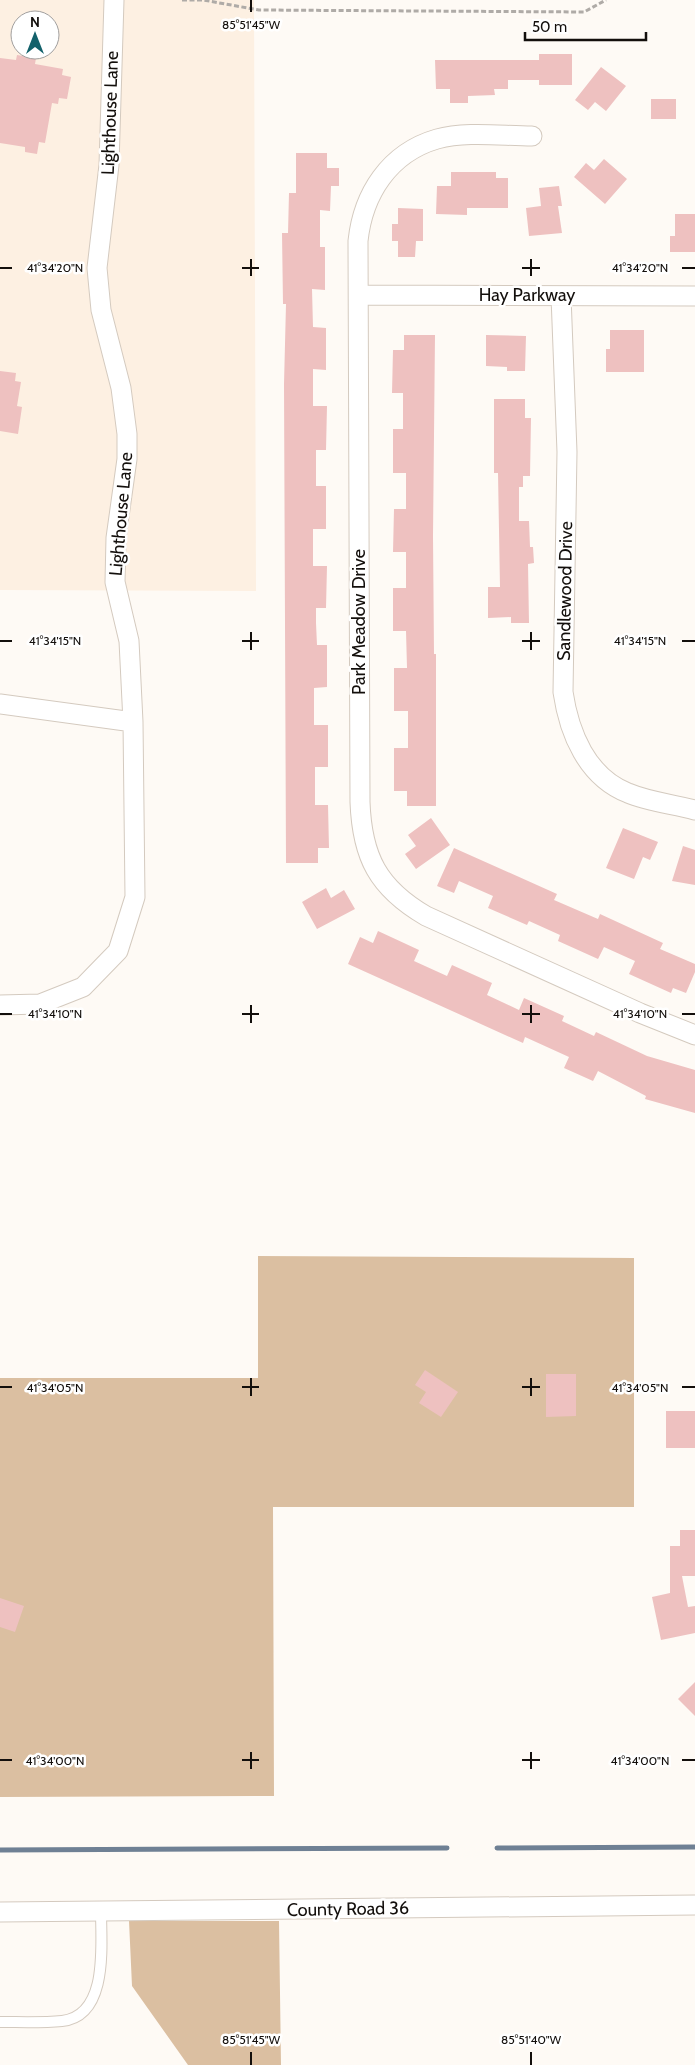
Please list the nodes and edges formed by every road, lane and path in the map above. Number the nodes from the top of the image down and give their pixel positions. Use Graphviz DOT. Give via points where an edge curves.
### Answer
graph roads {
  1 [pos="114,0"];
  2 [pos="182,0"];
  3 [pos="606,0"];
  4 [pos="532,136"];
  5 [pos="359,295"];
  6 [pos="561,296"];
  7 [pos="695,296"];
  8 [pos="0,704"];
  9 [pos="133,722"];
  10 [pos="695,810"];
  11 [pos="0,1005"];
  12 [pos="695,1034"];
  13 [pos="695,1905"];
  14 [pos="101,1911"];
  15 [pos="0,1912"];
  16 [pos="0,2022"];
  1 -- 9 [label="street, Lighthouse Lane" via="109,166 97,268 100,310 126,411 127,460 116,538 115,582 129,641"];
  2 -- 3 [label="path" via="203,0 259,10 574,12 584,12"];
  4 -- 5 [label="street, Park Meadow Drive" via="438,139 412,150 389,168 366,203 360,223"];
  5 -- 6 [label="street, Hay Parkway"];
  5 -- 12 [label="street, Park Meadow Drive" via="360,802 362,832 369,858 394,894 426,916 647,1017"];
  6 -- 7 [label="street, Hay Parkway"];
  6 -- 10 [label="street, Sandlewood Drive" via="567,452 563,692 569,722 588,760 616,787 638,797"];
  8 -- 9 [label="street"];
  9 -- 11 [label="street, Lighthouse Lane" via="135,897 118,951 83,987 40,1004"];
  13 -- 14 [label="street, County Road 36"];
  14 -- 15 [label="street, County Road 36"];
  14 -- 16 [label="lane" via="102,1969 93,2000 81,2014 64,2021"];
}
